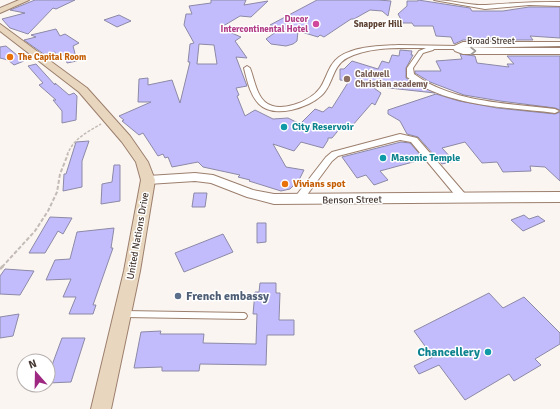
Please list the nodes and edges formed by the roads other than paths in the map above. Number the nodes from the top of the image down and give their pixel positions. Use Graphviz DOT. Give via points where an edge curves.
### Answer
graph roads {
  1 [pos="25,0"];
  2 [pos="437,0"];
  3 [pos="560,4"];
  4 [pos="0,11"];
  5 [pos="0,27"];
  6 [pos="505,44"];
  7 [pos="560,44"];
  8 [pos="456,47"];
  9 [pos="511,51"];
  10 [pos="560,51"];
  11 [pos="247,68"];
  12 [pos="555,111"];
  13 [pos="148,180"];
  14 [pos="463,198"];
  15 [pos="560,198"];
  16 [pos="298,200"];
  17 [pos="122,314"];
  18 [pos="244,316"];
  19 [pos="101,409"];
  1 -- 4 [label="main road"];
  2 -- 3 [label="street" via="485,7 529,3"];
  5 -- 13 [label="main road, United Nations Drive" via="83,90 142,162"];
  6 -- 7 [label="street, Broad Street"];
  6 -- 8 [label="street, Broad Street" via="463,44"];
  6 -- 9 [label="street"];
  8 -- 9 [label="street, Broad Street, one-way" via="463,51"];
  8 -- 11 [label="street" via="376,49 345,56 335,64 323,91 311,100 293,107 275,109 264,106 258,100"];
  8 -- 12 [label="street" via="420,52 410,68 410,74 428,87 447,93"];
  9 -- 10 [label="street, Broad Street"];
  13 -- 16 [label="street, Benson Street" via="213,179 252,194 274,199"];
  13 -- 17 [label="main road, United Nations Drive"];
  14 -- 15 [label="street, Benson Street"];
  14 -- 16 [label="street, Benson Street"];
  14 -- 16 [label="street" via="414,140 400,137 335,154"];
  17 -- 18 [label="lane"];
  17 -- 19 [label="main road, United Nations Drive"];
}
